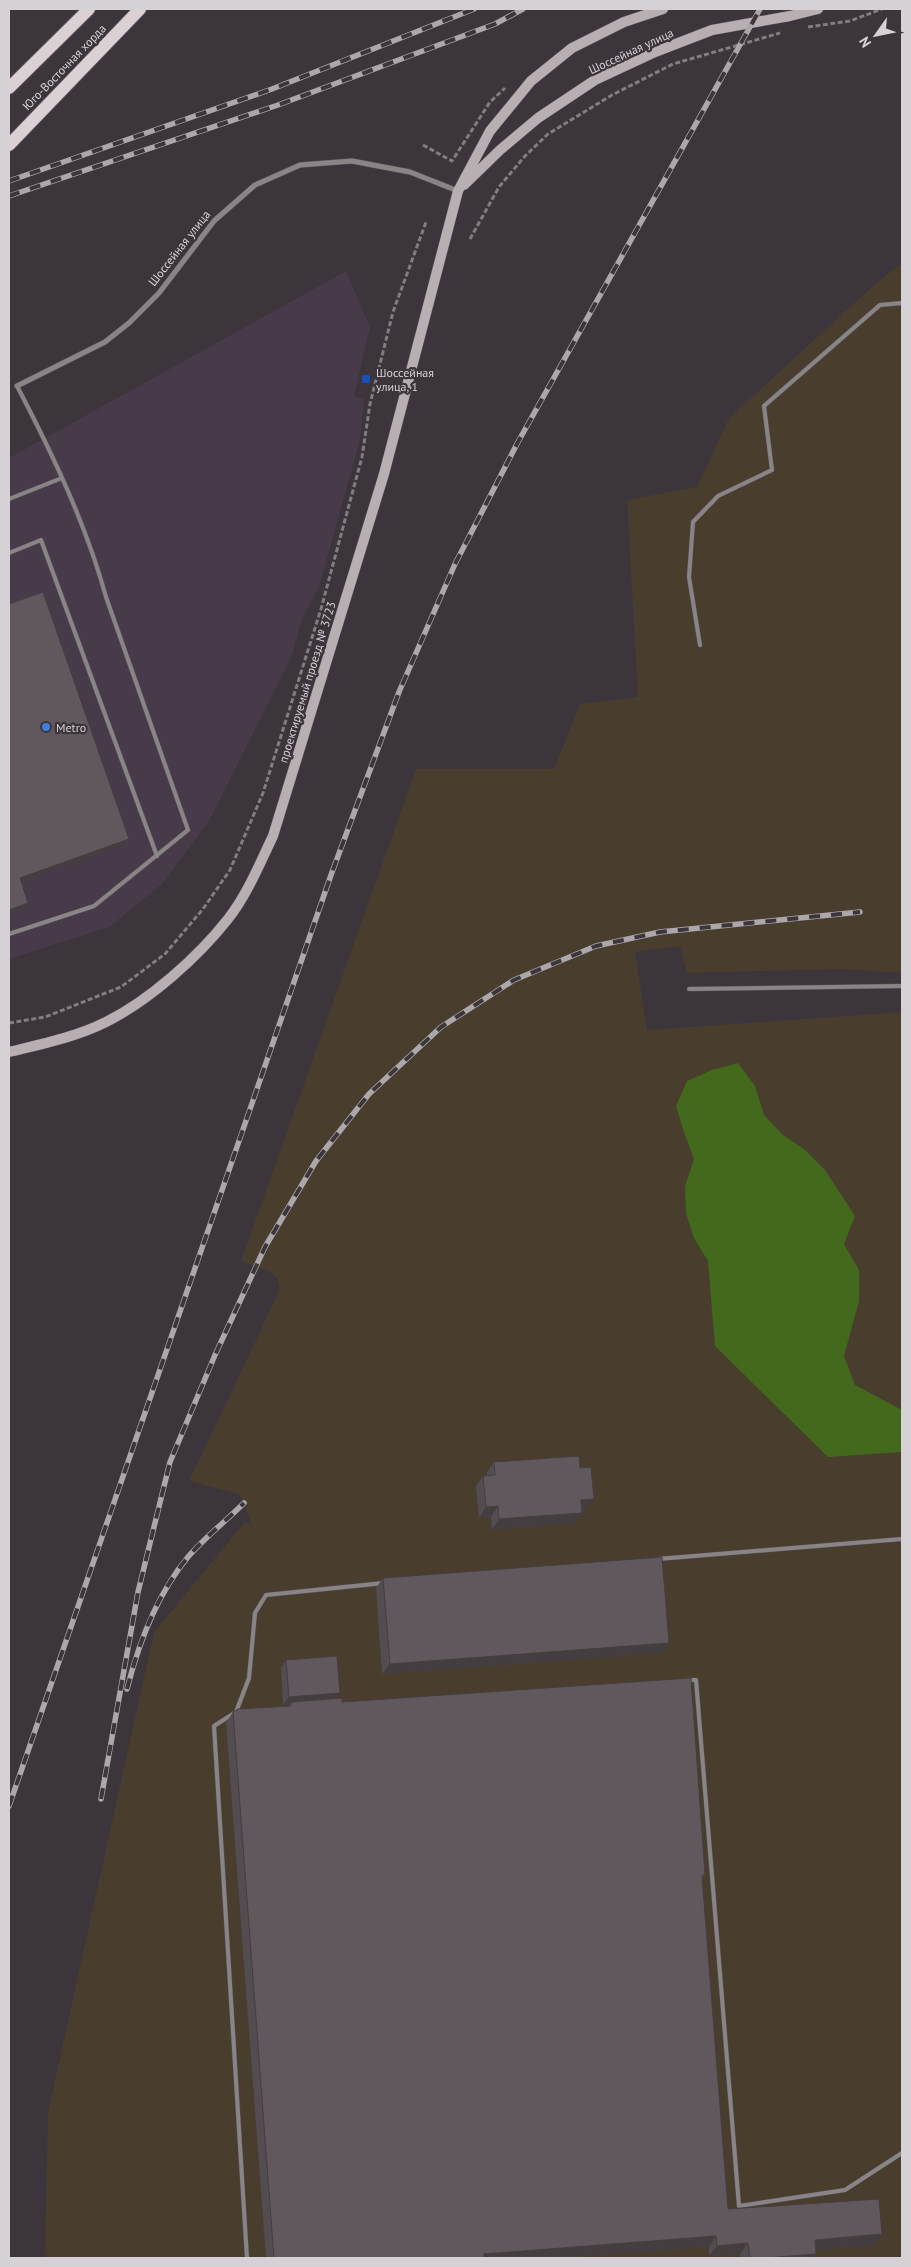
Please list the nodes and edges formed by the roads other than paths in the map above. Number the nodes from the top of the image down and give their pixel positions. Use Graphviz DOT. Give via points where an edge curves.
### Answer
graph roads {
  1 [pos="89,9"];
  2 [pos="140,9"];
  3 [pos="663,9"];
  4 [pos="818,9"];
  5 [pos="9,88"];
  6 [pos="9,145"];
  7 [pos="458,191"];
  8 [pos="902,303"];
  9 [pos="17,386"];
  10 [pos="62,478"];
  11 [pos="9,499"];
  12 [pos="9,553"];
  13 [pos="700,645"];
  14 [pos="157,856"];
  15 [pos="9,934"];
  16 [pos="902,986"];
  17 [pos="689,989"];
  18 [pos="9,1052"];
  19 [pos="902,1539"];
  20 [pos="656,1559"];
  21 [pos="391,1582"];
  22 [pos="677,1681"];
  23 [pos="236,1712"];
  24 [pos="246,1712"];
  25 [pos="901,2157"];
  26 [pos="247,2258"];
  1 -- 5 [label="main road, Юго-Восточная хорда"];
  2 -- 6 [label="main road, Юго-Восточная хорда"];
  3 -- 7 [label="main road, Шоссейная улица" via="624,22 572,48 531,81 490,131"];
  4 -- 7 [label="main road, Шоссейная улица" via="712,30 595,80 538,118"];
  7 -- 9 [label="street, Шоссейная улица" via="410,172 352,161 300,165 255,184 214,221 159,293 130,323 105,342"];
  7 -- 18 [label="main road, проектируемый проезд № 3723" via="384,474 273,836 255,872 228,919 150,995 106,1022 55,1041"];
  8 -- 13 [label="lane" via="880,305 764,406 772,470 718,496 693,522 689,577"];
  9 -- 10 [label="lane"];
  10 -- 11 [label="lane"];
  10 -- 14 [label="lane" via="98,568 188,830"];
  12 -- 14 [label="lane" via="41,540"];
  14 -- 15 [label="lane" via="94,906"];
  16 -- 17 [label="lane"];
  19 -- 20 [label="lane"];
  21 -- 23 [label="lane" via="266,1595 255,1613 249,1678"];
  22 -- 25 [label="lane" via="696,1680 739,2206 845,2190"];
  23 -- 24 [label="lane"];
  23 -- 26 [label="lane" via="214,1726"];
}
